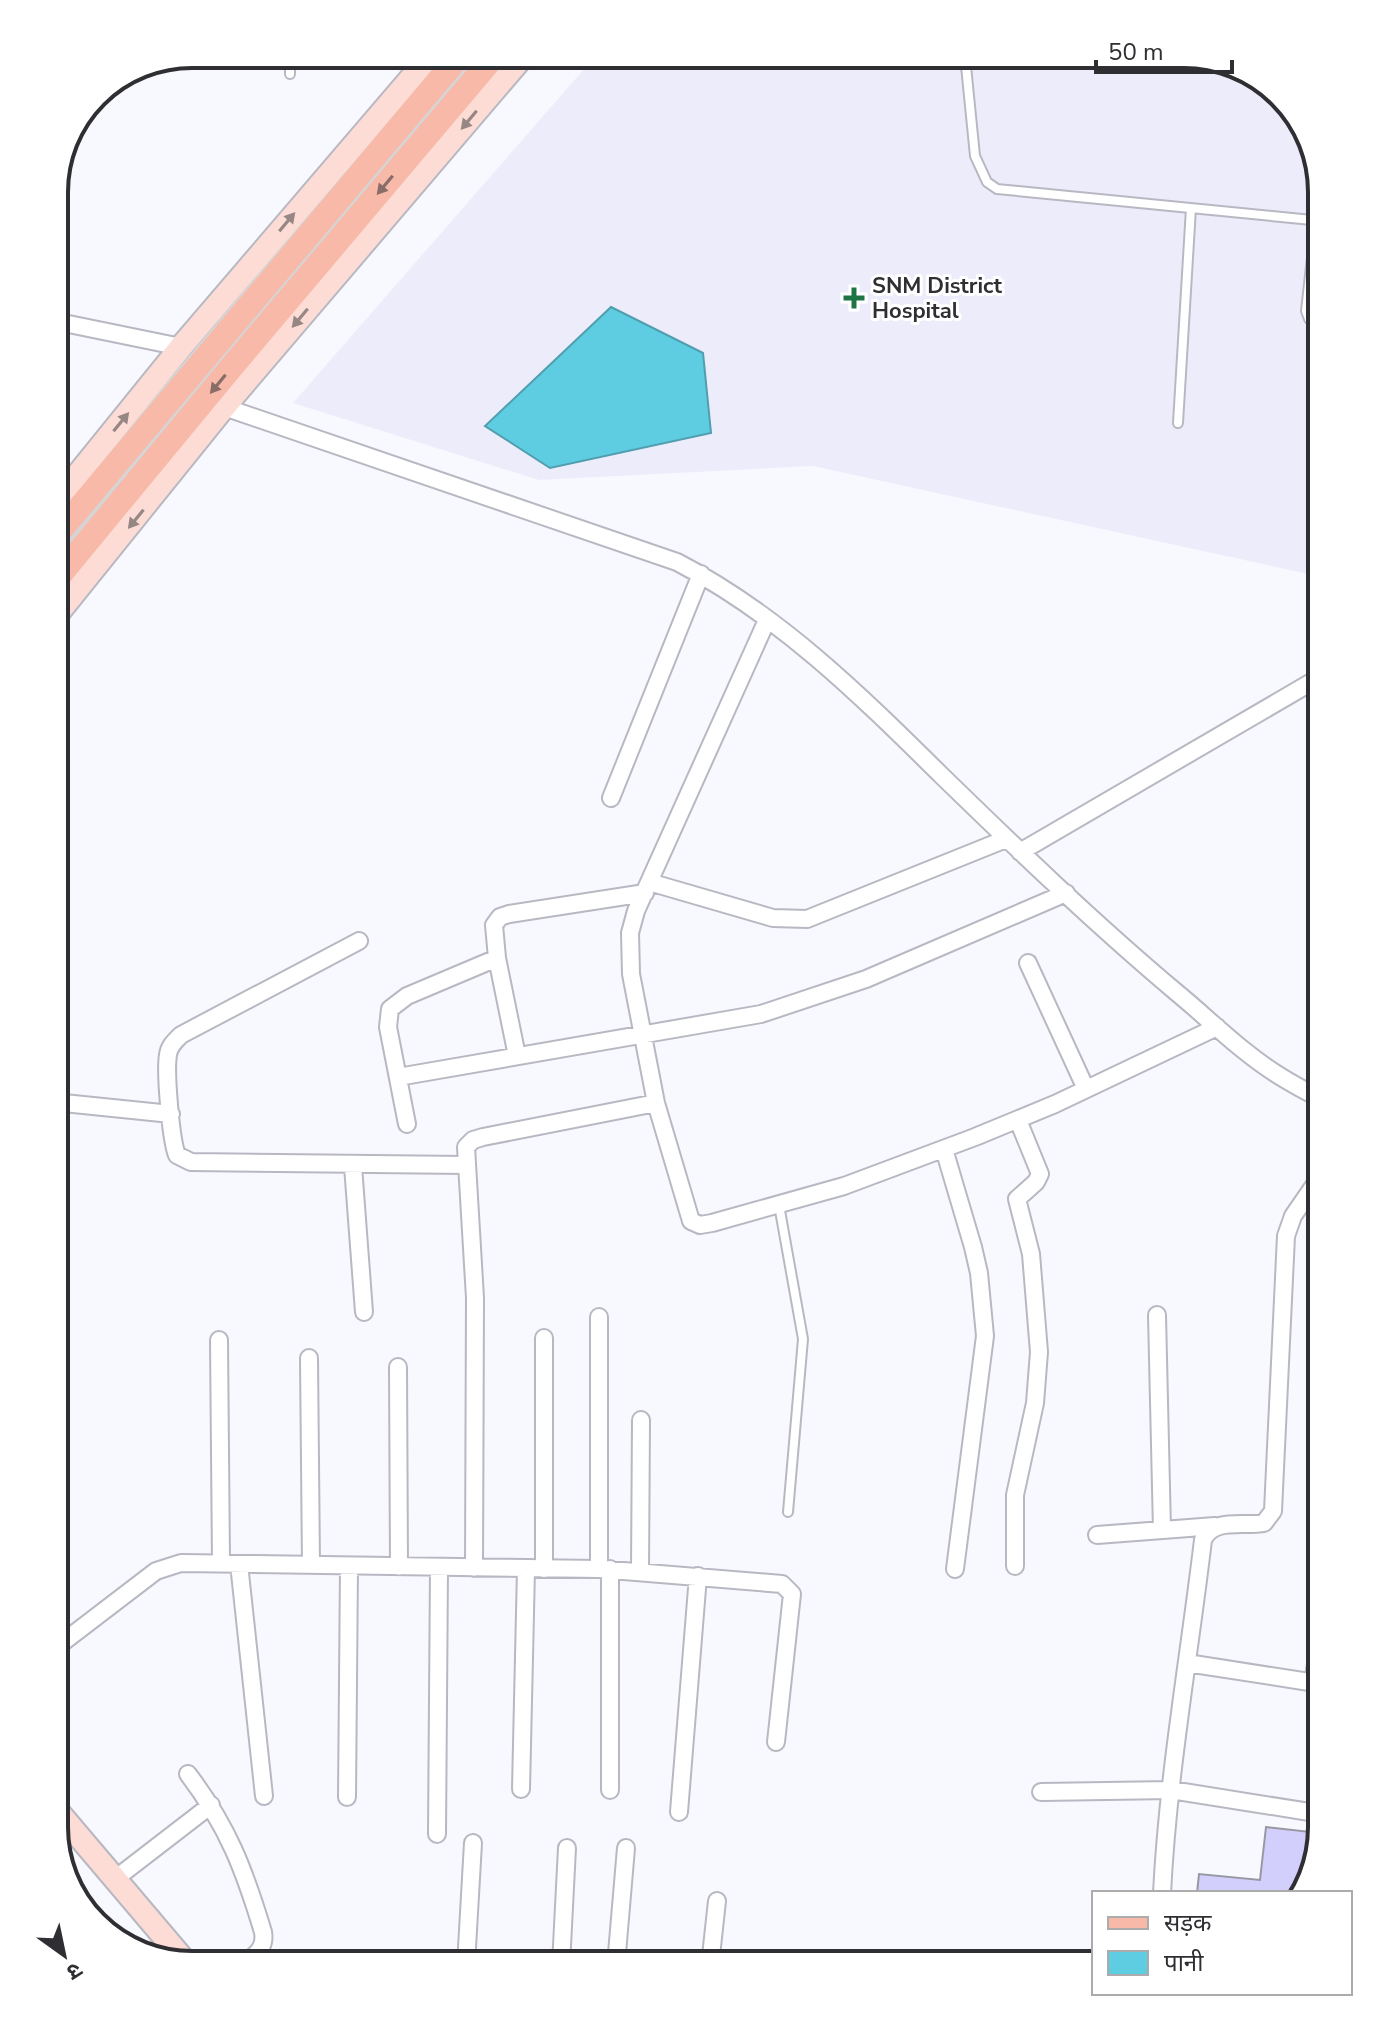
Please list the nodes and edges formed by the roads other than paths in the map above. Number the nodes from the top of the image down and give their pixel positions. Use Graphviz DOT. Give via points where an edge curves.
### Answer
graph roads {
  1 [pos="290,68"];
  2 [pos="420,68"];
  3 [pos="449,68"];
  4 [pos="484,68"];
  5 [pos="513,68"];
  6 [pos="966,68"];
  7 [pos="290,74"];
  8 [pos="1191,208"];
  9 [pos="1308,220"];
  10 [pos="68,324"];
  11 [pos="181,347"];
  12 [pos="224,407"];
  13 [pos="1178,423"];
  14 [pos="68,487"];
  15 [pos="68,521"];
  16 [pos="68,565"];
  17 [pos="701,574"];
  18 [pos="68,601"];
  19 [pos="767,620"];
  20 [pos="1308,684"];
  21 [pos="611,798"];
  22 [pos="1006,839"];
  23 [pos="1020,852"];
  24 [pos="647,888"];
  25 [pos="1066,893"];
  26 [pos="359,941"];
  27 [pos="497,958"];
  28 [pos="1028,963"];
  29 [pos="1217,1027"];
  30 [pos="642,1036"];
  31 [pos="517,1056"];
  32 [pos="398,1077"];
  33 [pos="1086,1089"];
  34 [pos="1308,1092"];
  35 [pos="68,1103"];
  36 [pos="656,1103"];
  37 [pos="171,1114"];
  38 [pos="1018,1120"];
  39 [pos="407,1124"];
  40 [pos="944,1149"];
  41 [pos="466,1165"];
  42 [pos="353,1166"];
  43 [pos="1308,1194"];
  44 [pos="779,1205"];
  45 [pos="364,1312"];
  46 [pos="1157,1315"];
  47 [pos="599,1317"];
  48 [pos="544,1338"];
  49 [pos="219,1340"];
  50 [pos="309,1358"];
  51 [pos="398,1367"];
  52 [pos="641,1420"];
  53 [pos="788,1512"];
  54 [pos="1221,1525"];
  55 [pos="1162,1530"];
  56 [pos="1097,1535"];
  57 [pos="221,1563"];
  58 [pos="239,1564"];
  59 [pos="311,1565"];
  60 [pos="349,1566"];
  61 [pos="1015,1566"];
  62 [pos="399,1567"];
  63 [pos="439,1568"];
  64 [pos="474,1568"];
  65 [pos="526,1569"];
  66 [pos="544,1569"];
  67 [pos="605,1569"];
  68 [pos="955,1569"];
  69 [pos="640,1571"];
  70 [pos="698,1576"];
  71 [pos="68,1638"];
  72 [pos="1187,1663"];
  73 [pos="1308,1682"];
  74 [pos="776,1742"];
  75 [pos="188,1774"];
  76 [pos="521,1789"];
  77 [pos="610,1790"];
  78 [pos="1171,1790"];
  79 [pos="1041,1792"];
  80 [pos="264,1796"];
  81 [pos="347,1797"];
  82 [pos="211,1805"];
  83 [pos="679,1812"];
  84 [pos="1308,1812"];
  85 [pos="68,1824"];
  86 [pos="437,1834"];
  87 [pos="473,1843"];
  88 [pos="567,1848"];
  89 [pos="626,1848"];
  90 [pos="115,1879"];
  91 [pos="1162,1891"];
  92 [pos="717,1901"];
  93 [pos="175,1949"];
  94 [pos="259,1951"];
  95 [pos="467,1951"];
  96 [pos="562,1951"];
  97 [pos="617,1951"];
  98 [pos="712,1951"];
  1 -- 7 [label="lane"];
  11 -- 2 [label="main road, one-way"];
  3 -- 15 [label="main road"];
  4 -- 16 [label="main road, one-way"];
  5 -- 12 [label="main road, one-way"];
  6 -- 8 [label="lane" via="975,156 987,182 997,189"];
  8 -- 9 [label="lane"];
  8 -- 13 [label="lane"];
  10 -- 11 [label="street"];
  14 -- 11 [label="main road, one-way"];
  12 -- 17 [label="street"];
  12 -- 18 [label="main road, one-way"];
  17 -- 19 [label="street"];
  17 -- 21 [label="street"];
  19 -- 22 [label="street" via="854,691"];
  19 -- 24 [label="street"];
  20 -- 23 [label="street"];
  22 -- 23 [label="street"];
  22 -- 24 [label="street" via="807,919 773,918"];
  23 -- 25 [label="street"];
  24 -- 27 [label="street" via="500,917 494,925"];
  24 -- 30 [label="street" via="629,951"];
  25 -- 29 [label="street"];
  25 -- 30 [label="street" via="829,993 761,1014"];
  26 -- 37 [label="street" via="172,1043 167,1060"];
  27 -- 31 [label="street"];
  27 -- 32 [label="street" via="407,996 390,1009 388,1027"];
  28 -- 33 [label="street"];
  29 -- 33 [label="street"];
  29 -- 34 [label="street"];
  30 -- 31 [label="street"];
  30 -- 36 [label="street"];
  31 -- 32 [label="street"];
  32 -- 39 [label="street"];
  33 -- 38 [label="street"];
  35 -- 37 [label="street"];
  36 -- 41 [label="street" via="473,1140 466,1147"];
  36 -- 44 [label="street" via="691,1221 700,1225"];
  37 -- 42 [label="street" via="174,1148 183,1160"];
  38 -- 40 [label="street"];
  38 -- 61 [label="street" via="1040,1174 1017,1199 1031,1254 1039,1352 1033,1416 1015,1495"];
  40 -- 44 [label="street"];
  40 -- 68 [label="street" via="973,1247 985,1336"];
  41 -- 42 [label="street"];
  41 -- 64 [label="street" via="475,1298"];
  42 -- 45 [label="street"];
  43 -- 54 [label="street" via="1286,1236 1273,1511 1264,1523"];
  44 -- 53 [label="lane" via="803,1339"];
  46 -- 55 [label="street"];
  47 -- 67 [label="street"];
  48 -- 66 [label="street"];
  49 -- 57 [label="street"];
  50 -- 59 [label="street"];
  51 -- 62 [label="street"];
  52 -- 69 [label="street"];
  54 -- 55 [label="street"];
  54 -- 72 [label="street" via="1203,1540"];
  55 -- 56 [label="street"];
  57 -- 58 [label="street"];
  57 -- 71 [label="street" via="181,1563 156,1571"];
  58 -- 59 [label="street"];
  58 -- 80 [label="street"];
  59 -- 60 [label="street"];
  60 -- 62 [label="street"];
  60 -- 81 [label="street"];
  62 -- 63 [label="street"];
  63 -- 64 [label="street"];
  63 -- 86 [label="street"];
  64 -- 65 [label="street"];
  65 -- 66 [label="street"];
  65 -- 76 [label="street"];
  66 -- 67 [label="street"];
  67 -- 69 [label="street"];
  67 -- 77 [label="street"];
  69 -- 70 [label="street"];
  70 -- 74 [label="street" via="782,1584 792,1594"];
  70 -- 83 [label="street"];
  72 -- 73 [label="street"];
  72 -- 78 [label="street"];
  75 -- 82 [label="street"];
  78 -- 79 [label="street"];
  78 -- 84 [label="street"];
  78 -- 91 [label="street"];
  82 -- 90 [label="street"];
  82 -- 94 [label="street" via="235,1849 263,1932"];
  85 -- 90 [label="main road"];
  87 -- 95 [label="street"];
  88 -- 96 [label="street"];
  89 -- 97 [label="street"];
  90 -- 93 [label="main road"];
  92 -- 98 [label="street"];
}
